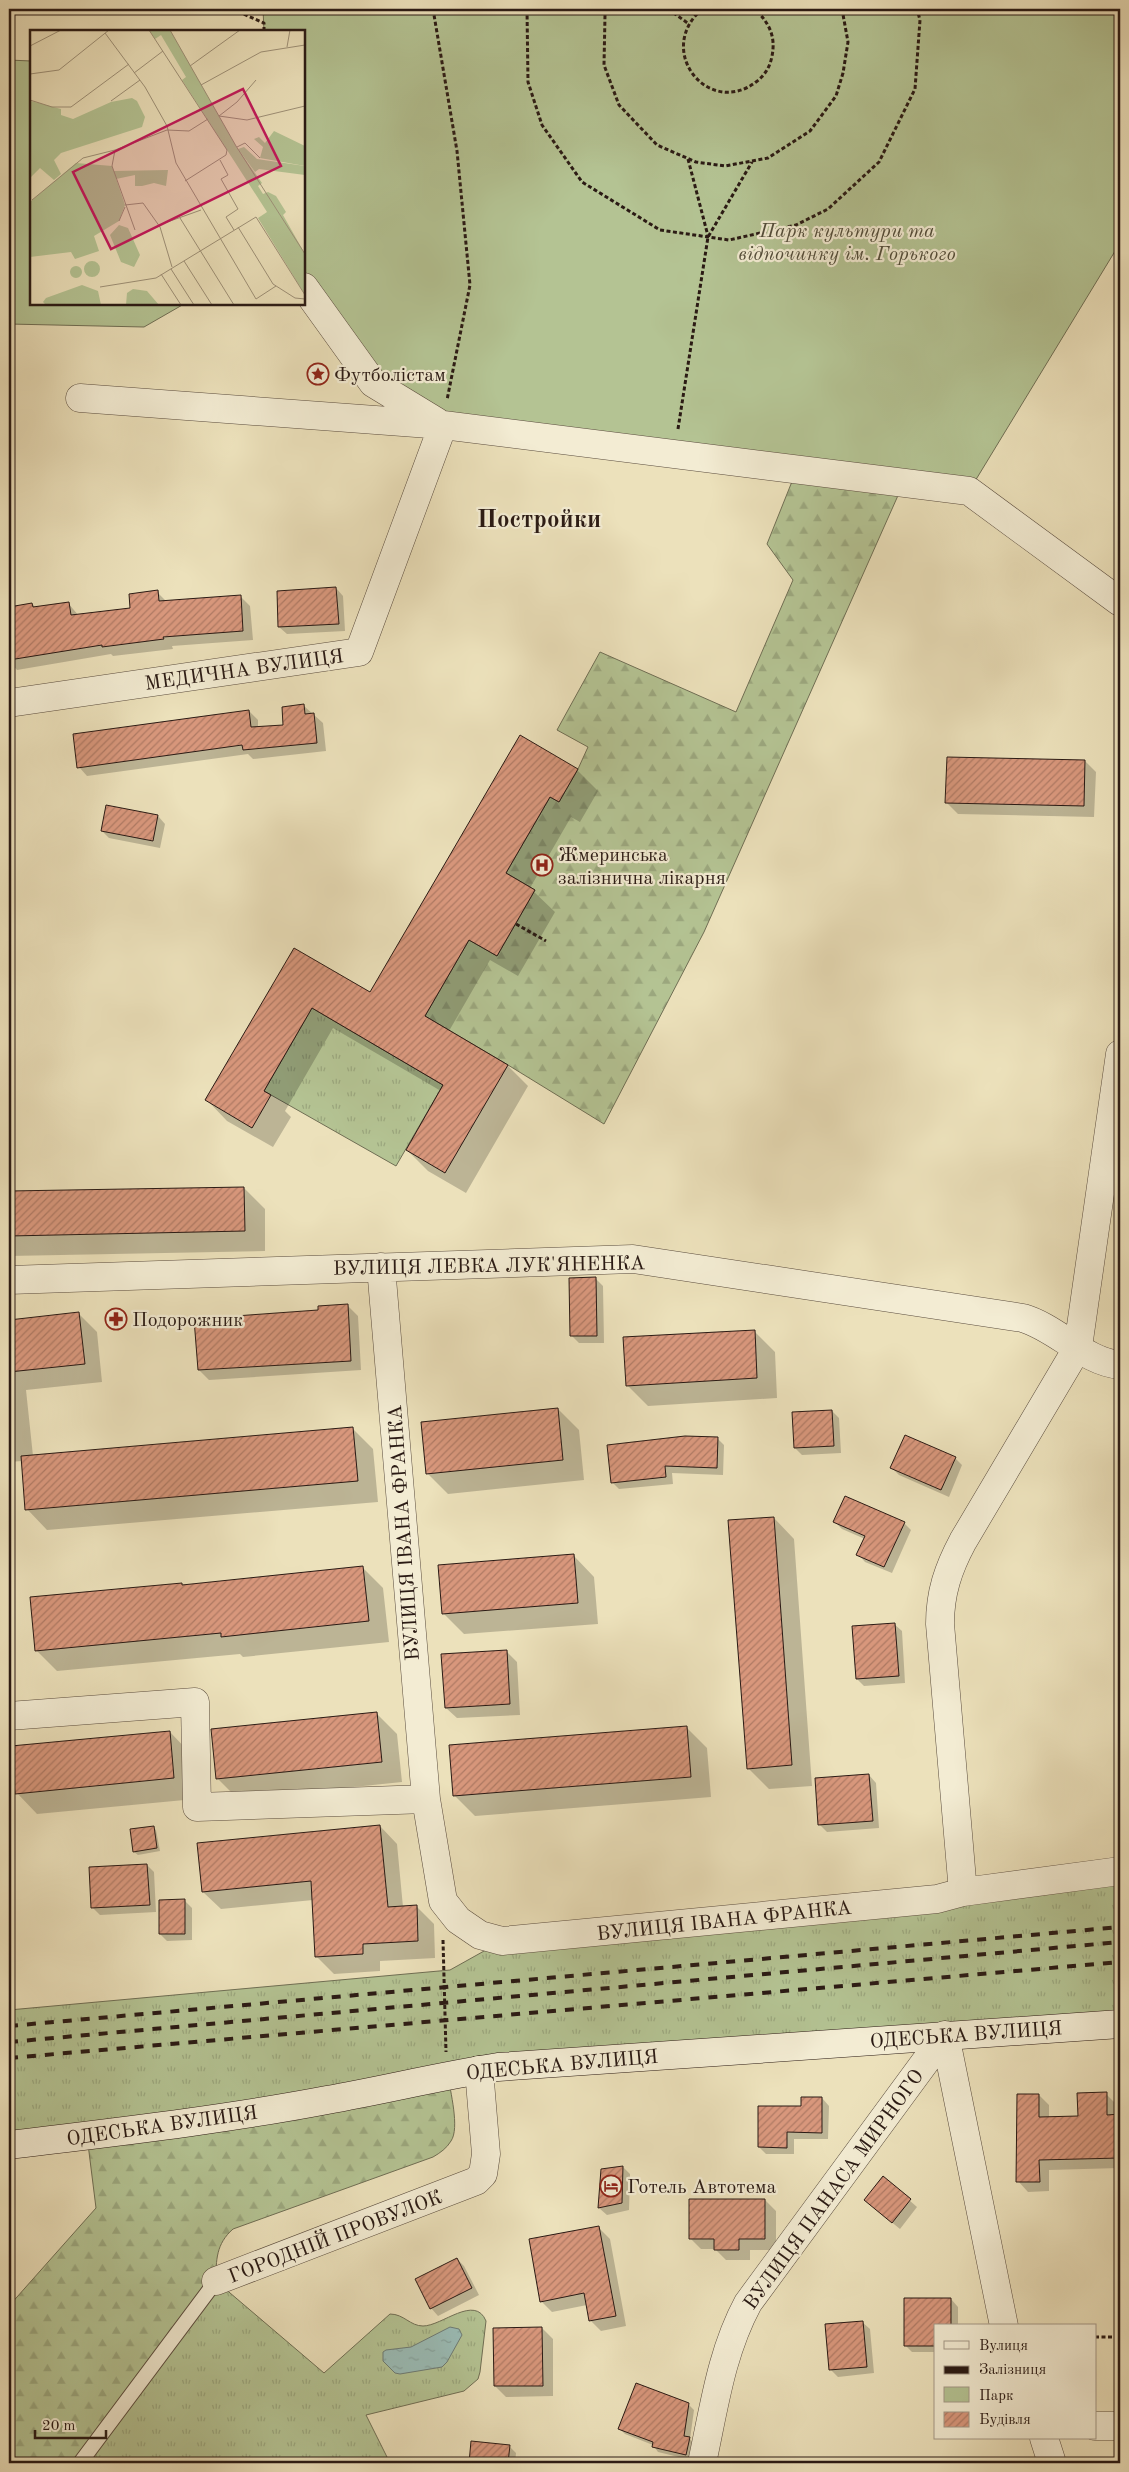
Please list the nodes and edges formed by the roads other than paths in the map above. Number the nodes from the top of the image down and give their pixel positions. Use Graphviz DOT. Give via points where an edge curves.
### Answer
graph roads {
  1 [pos="305,288"];
  2 [pos="80,398"];
  3 [pos="443,425"];
  4 [pos="1120,602"];
  5 [pos="9,703"];
  6 [pos="1120,1054"];
  7 [pos="381,1267"];
  8 [pos="9,1280"];
  9 [pos="1078,1347"];
  10 [pos="1120,1365"];
  11 [pos="9,1716"];
  12 [pos="426,1799"];
  13 [pos="1120,1871"];
  14 [pos="963,1892"];
  15 [pos="1120,2024"];
  16 [pos="945,2035"];
  17 [pos="478,2070"];
  18 [pos="9,2145"];
  19 [pos="216,2281"];
  20 [pos="1004,2324"];
  21 [pos="1096,2426"];
  22 [pos="1120,2426"];
  23 [pos="1045,2440"];
  24 [pos="80,2463"];
  25 [pos="702,2463"];
  26 [pos="1052,2463"];
  1 -- 3 [label="street" via="373,383"];
  2 -- 3 [label="street"];
  3 -- 4 [label="street" via="969,490"];
  3 -- 5 [label="street, МЕДИЧНА ВУЛИЦЯ" via="358,652"];
  6 -- 9 [label="street"];
  7 -- 8 [label="street, ВУЛИЦЯ ЛЕВКА ЛУК'ЯНЕНКА"];
  7 -- 9 [label="street, ВУЛИЦЯ ЛЕВКА ЛУК'ЯНЕНКА" via="633,1259 1006,1314 1037,1322"];
  7 -- 12 [label="street, ВУЛИЦЯ ІВАНА ФРАНКА"];
  9 -- 10 [label="street, ВУЛИЦЯ ЛЕВКА ЛУК'ЯНЕНКА" via="1102,1361"];
  9 -- 14 [label="street" via="963,1541 943,1586 940,1624"];
  11 -- 12 [label="street" via="196,1702 197,1806"];
  12 -- 14 [label="street, ВУЛИЦЯ ІВАНА ФРАНКА" via="443,1900 458,1920 480,1935 502,1941 937,1899"];
  13 -- 14 [label="street, ВУЛИЦЯ ІВАНА ФРАНКА"];
  15 -- 16 [label="street, ОДЕСЬКА ВУЛИЦЯ"];
  16 -- 17 [label="street, ОДЕСЬКА ВУЛИЦЯ"];
  16 -- 20 [label="street"];
  16 -- 25 [label="street, ВУЛИЦЯ ПАНАСА МИРНОГО" via="748,2303 724,2360"];
  17 -- 18 [label="street, ОДЕСЬКА ВУЛИЦЯ" via="233,2116"];
  17 -- 19 [label="street, ГОРОДНІЙ ПРОВУЛОК" via="486,2154 483,2174 476,2181"];
  19 -- 24 [label="lane, ГОРОДНІЙ ПРОВУЛОК"];
  21 -- 22 [label="street"];
  23 -- 26 [label="street"];
}
